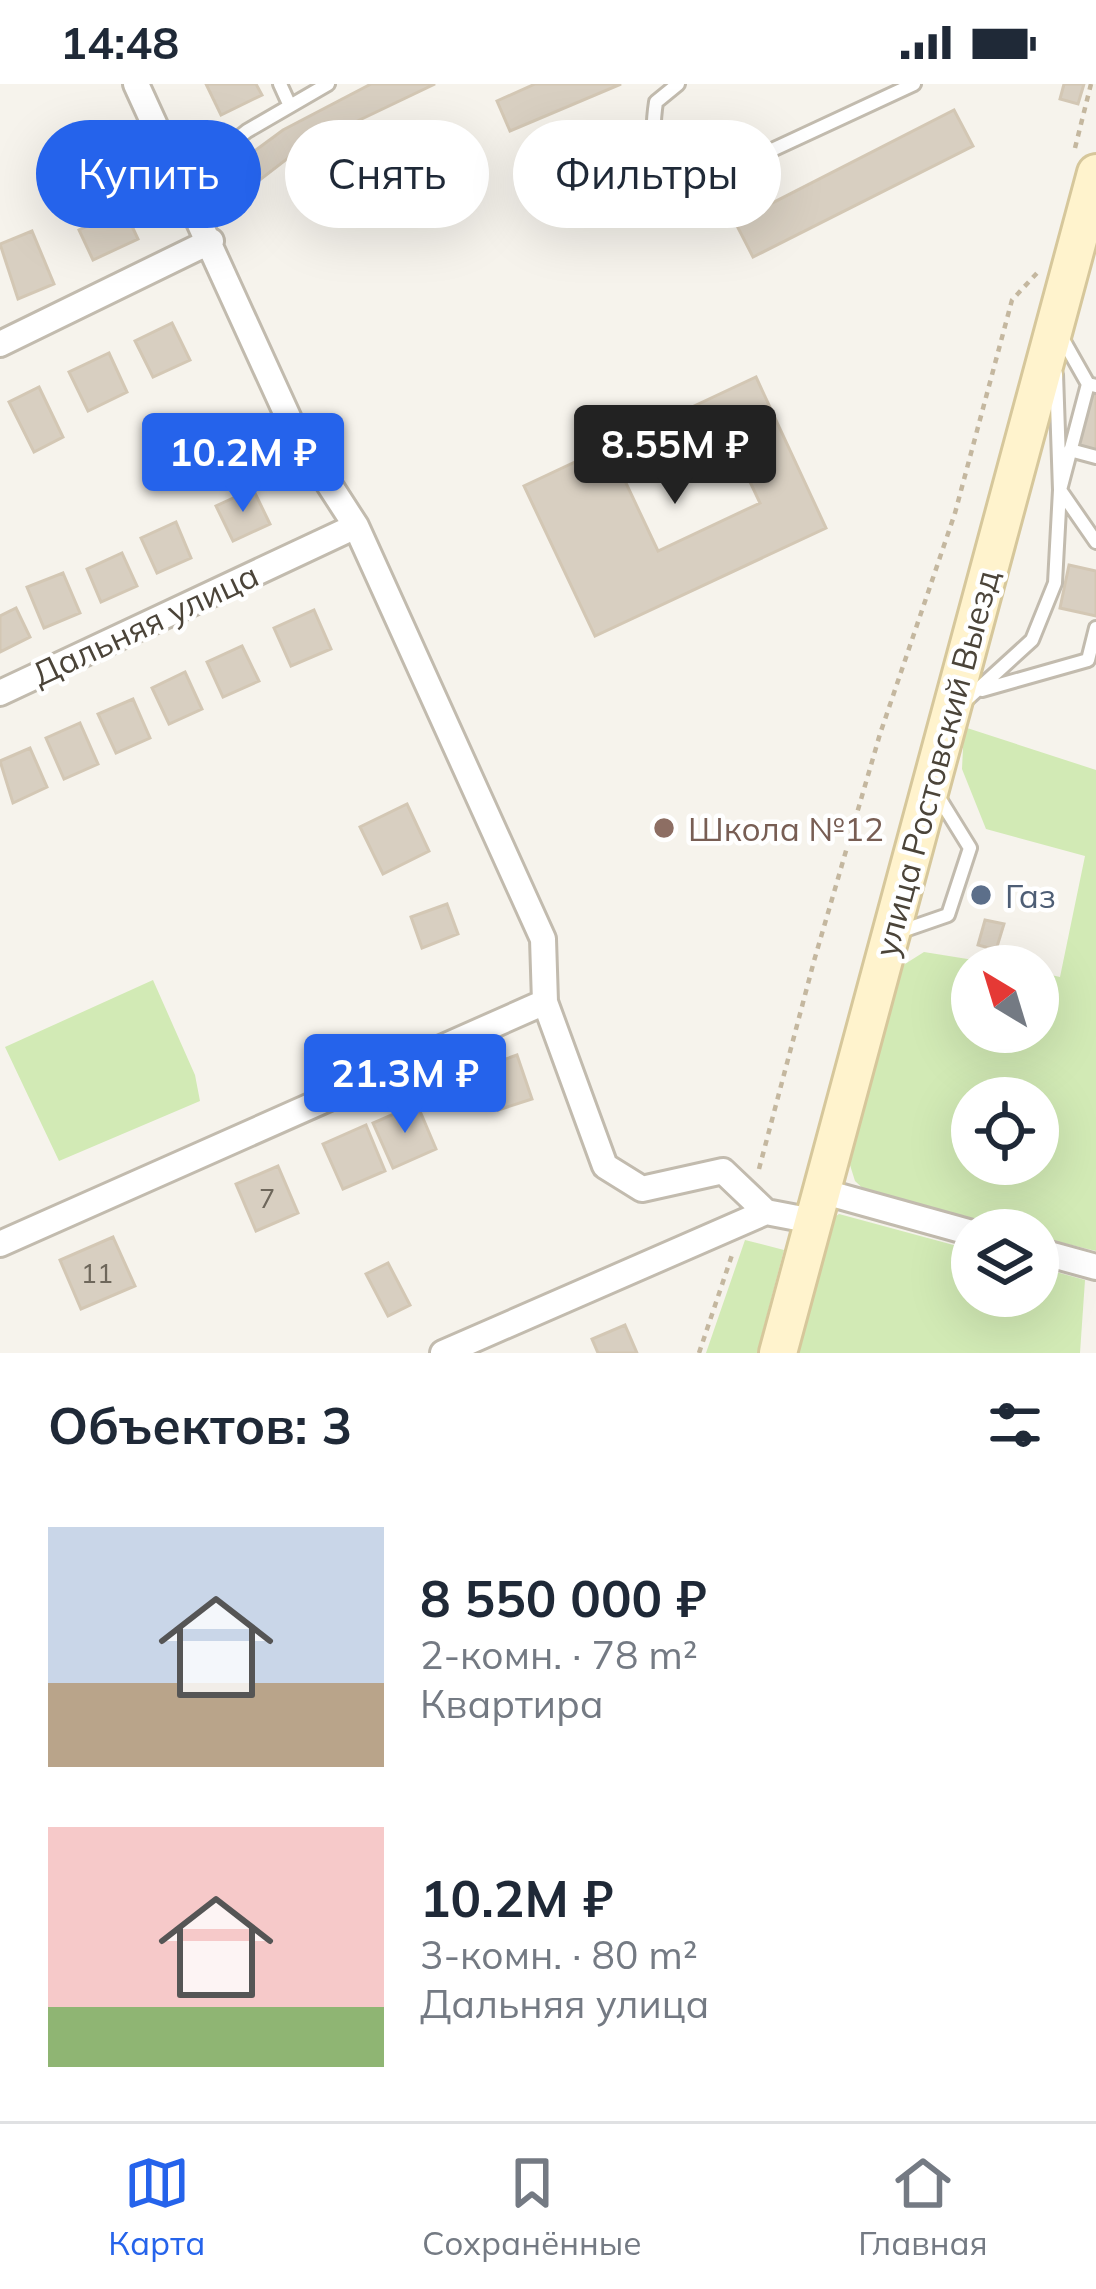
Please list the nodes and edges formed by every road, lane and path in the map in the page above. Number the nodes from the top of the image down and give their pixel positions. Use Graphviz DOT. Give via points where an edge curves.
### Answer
graph roads {
  1 [pos="136,84"];
  2 [pos="280,84"];
  3 [pos="328,84"];
  4 [pos="678,84"];
  5 [pos="914,84"];
  6 [pos="1091,84"];
  7 [pos="290,106"];
  8 [pos="153,120"];
  9 [pos="261,126"];
  10 [pos="1085,162"];
  11 [pos="205,228"];
  12 [pos="211,241"];
  13 [pos="1045,265"];
  14 [pos="1055,325"];
  15 [pos="0,344"];
  16 [pos="1092,385"];
  17 [pos="1070,450"];
  18 [pos="1096,457"];
  19 [pos="1060,490"];
  20 [pos="356,526"];
  21 [pos="1096,542"];
  22 [pos="1096,628"];
  23 [pos="0,693"];
  24 [pos="962,703"];
  25 [pos="931,784"];
  26 [pos="890,935"];
  27 [pos="545,1002"];
  28 [pos="817,1206"];
  29 [pos="754,1210"];
  30 [pos="951,1229"];
  31 [pos="0,1244"];
  32 [pos="1059,1257"];
  33 [pos="1096,1267"];
  34 [pos="443,1353"];
  35 [pos="699,1353"];
  36 [pos="778,1353"];
  1 -- 8 [label="street"];
  2 -- 7 [label="lane"];
  3 -- 7 [label="lane"];
  4 -- 5 [label="lane" via="656,101 651,139 666,175 690,188"];
  6 -- 10 [label="path"];
  7 -- 9 [label="lane"];
  10 -- 14 [label="main road, улица Ростовский Выезд"];
  11 -- 12 [label="street"];
  12 -- 15 [label="street"];
  12 -- 20 [label="street" via="294,430"];
  13 -- 29 [label="path" via="1012,300 955,513 814,961"];
  14 -- 16 [label="lane"];
  14 -- 19 [label="lane"];
  14 -- 24 [label="main road, улица Ростовский Выезд"];
  16 -- 17 [label="lane"];
  17 -- 18 [label="lane"];
  17 -- 19 [label="lane"];
  19 -- 21 [label="lane"];
  19 -- 24 [label="lane" via="1055,583 1032,640"];
  20 -- 23 [label="street, Дальняя улица"];
  20 -- 27 [label="street" via="543,939"];
  22 -- 24 [label="lane" via="1088,660"];
  24 -- 25 [label="main road, улица Ростовский Выезд"];
  25 -- 26 [label="main road, улица Ростовский Выезд"];
  25 -- 26 [label="lane" via="970,848 948,915"];
  26 -- 28 [label="main road, улица Ростовский Выезд"];
  27 -- 29 [label="street" via="604,1166 642,1189 723,1171"];
  27 -- 31 [label="street"];
  28 -- 29 [label="street"];
  28 -- 30 [label="street"];
  28 -- 36 [label="main road, улица Ростовский Выезд"];
  29 -- 34 [label="street"];
  29 -- 35 [label="path"];
  32 -- 33 [label="street"];
}
